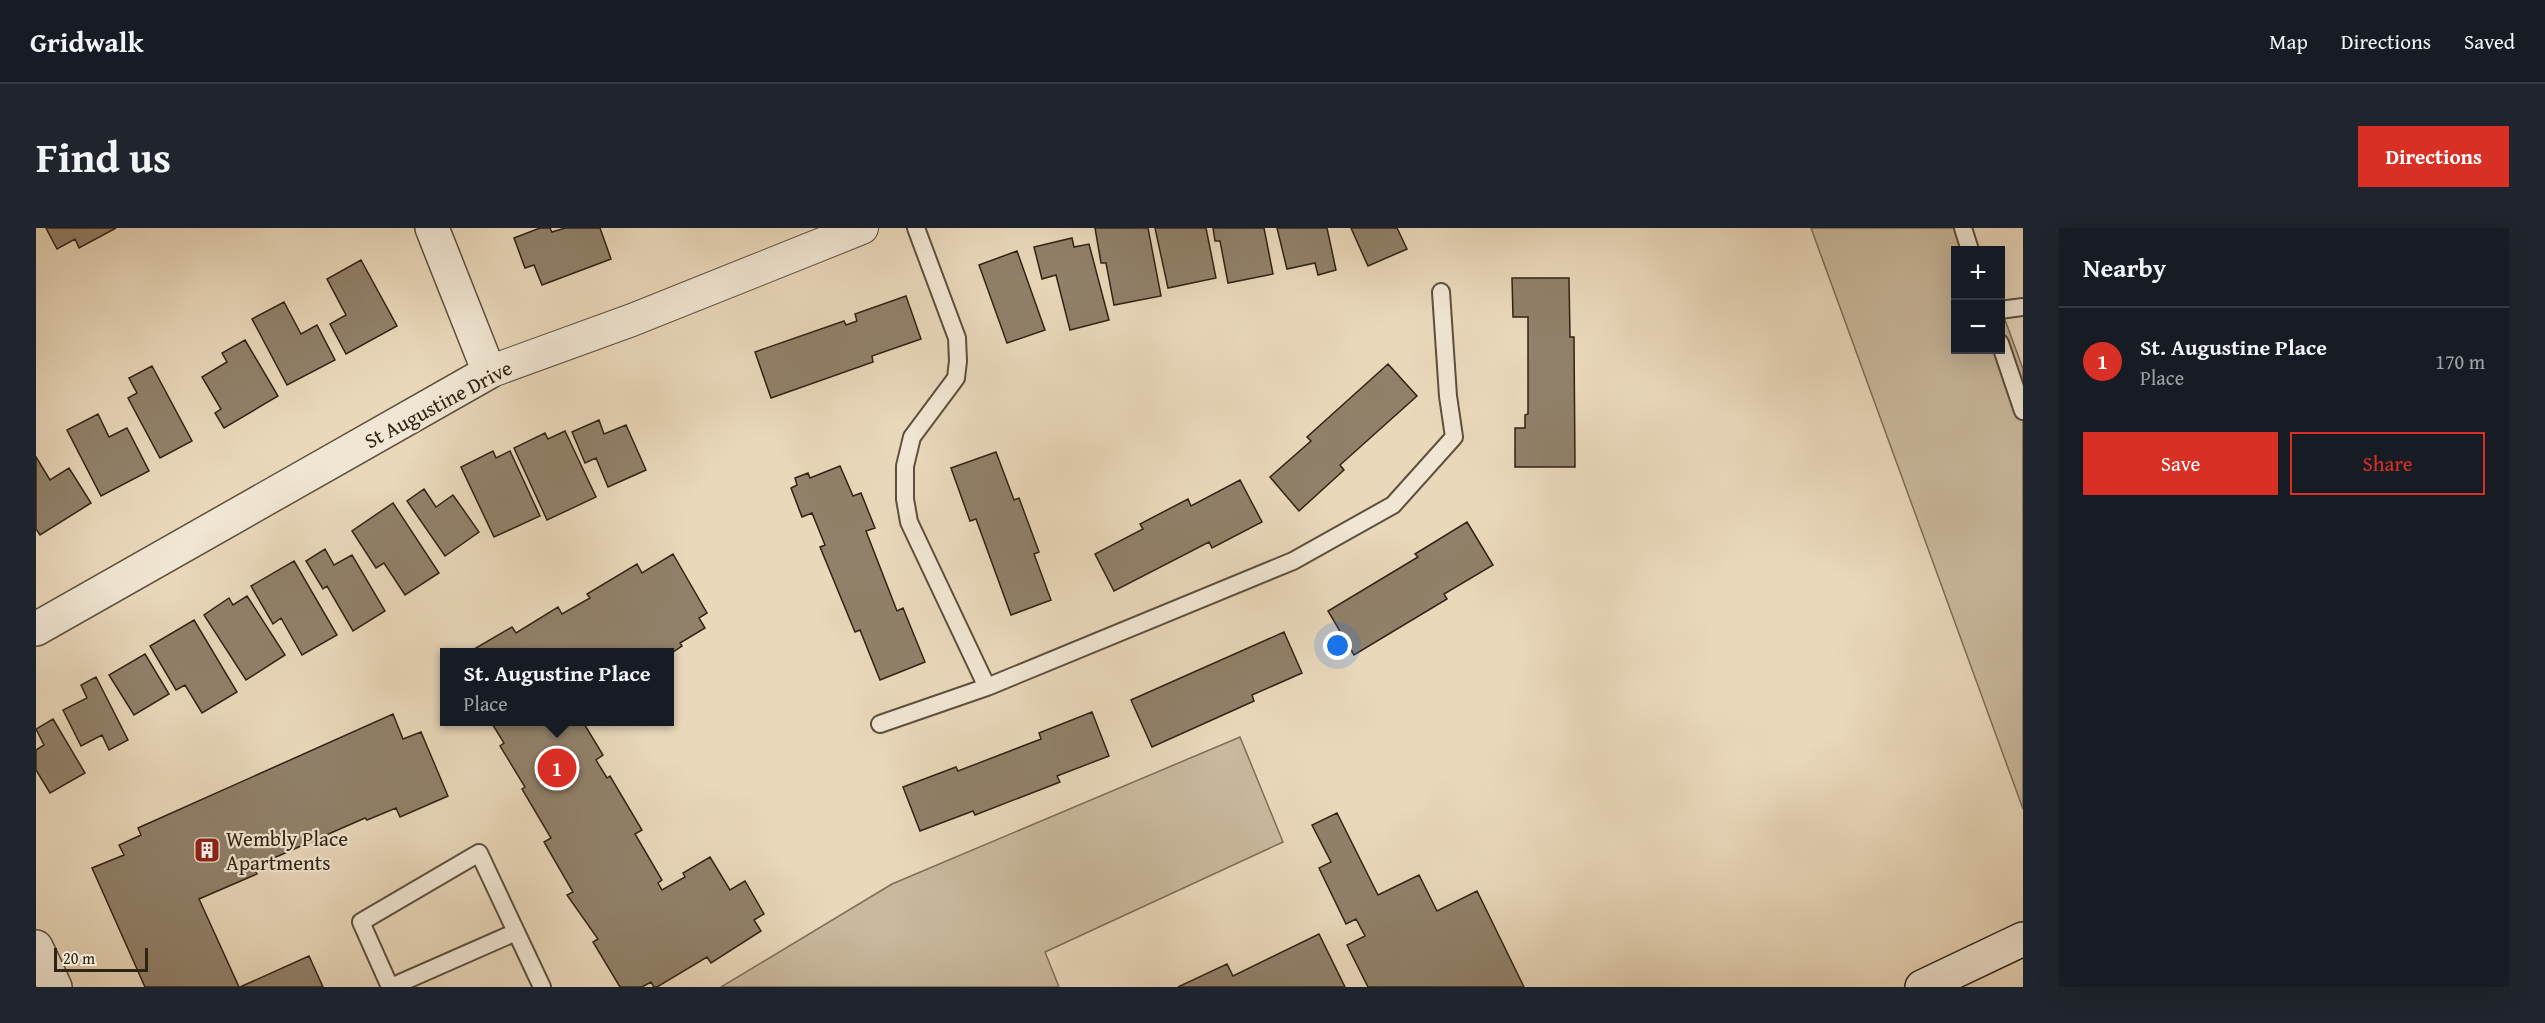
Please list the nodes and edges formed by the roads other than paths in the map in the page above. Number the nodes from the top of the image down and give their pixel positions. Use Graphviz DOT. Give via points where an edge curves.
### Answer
graph roads {
  1 [pos="432,228"];
  2 [pos="862,228"];
  3 [pos="916,228"];
  4 [pos="1963,228"];
  5 [pos="1969,246"];
  6 [pos="1441,292"];
  7 [pos="2023,308"];
  8 [pos="2005,310"];
  9 [pos="2005,354"];
  10 [pos="489,372"];
  11 [pos="2023,411"];
  12 [pos="36,629"];
  13 [pos="987,687"];
  14 [pos="880,724"];
  15 [pos="516,932"];
  16 [pos="2023,939"];
  17 [pos="36,947"];
  18 [pos="55,987"];
  19 [pos="391,987"];
  20 [pos="542,987"];
  21 [pos="1922,987"];
  1 -- 10 [label="street"];
  2 -- 10 [label="street, St Augustine Drive"];
  3 -- 13 [label="lane" via="957,338 958,361 956,378 912,437 905,466 905,499 909,522"];
  4 -- 5 [label="lane"];
  6 -- 13 [label="lane" via="1454,436 1393,505 1293,561"];
  7 -- 8 [label="lane"];
  9 -- 11 [label="lane"];
  10 -- 12 [label="street, St Augustine Drive"];
  13 -- 14 [label="lane"];
  15 -- 19 [label="lane"];
  15 -- 19 [label="lane" via="478,852 361,922"];
  15 -- 20 [label="lane"];
  16 -- 21 [label="street"];
  17 -- 18 [label="street"];
}
